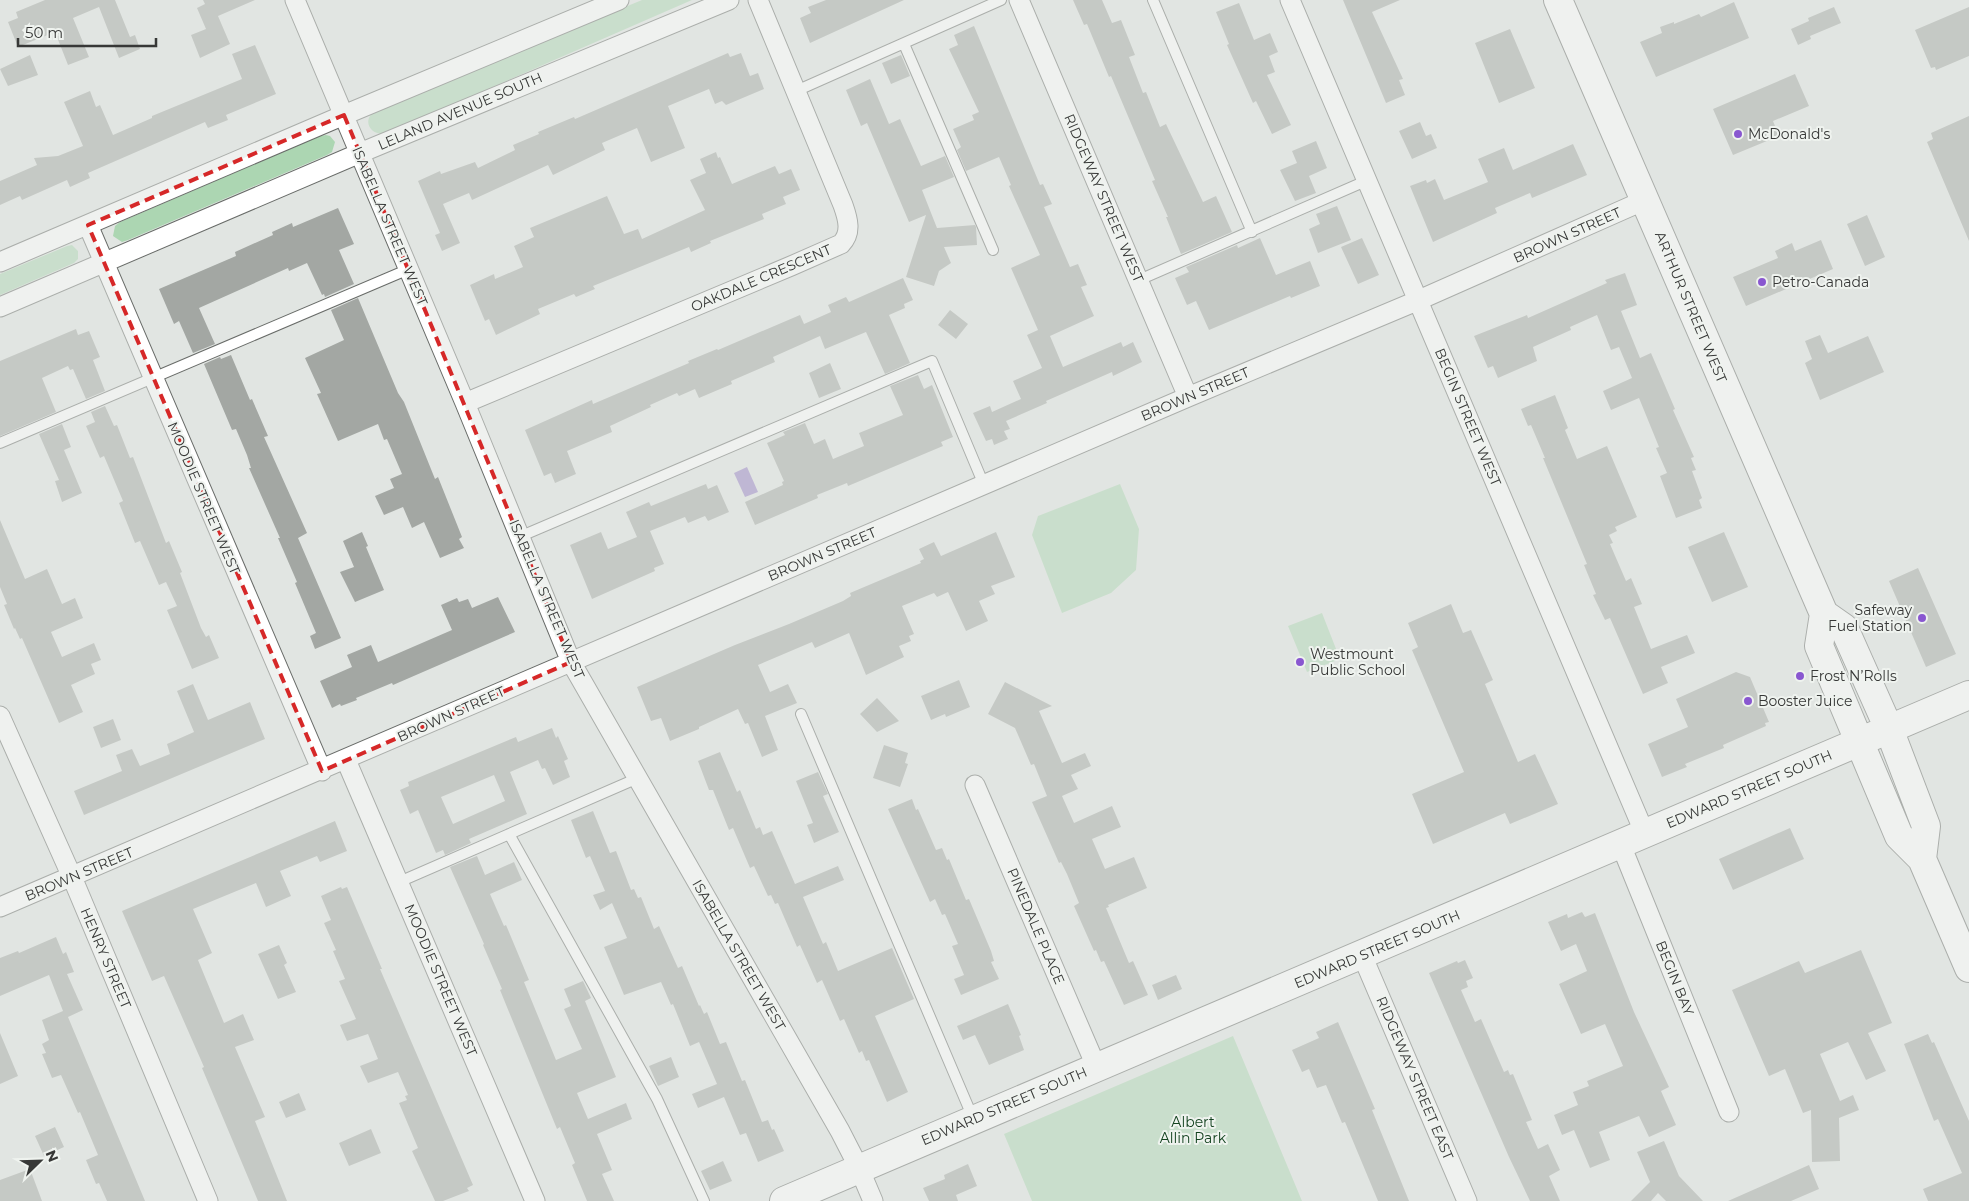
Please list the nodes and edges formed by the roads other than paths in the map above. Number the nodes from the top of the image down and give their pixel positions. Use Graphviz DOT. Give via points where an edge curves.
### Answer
graph roads {
  1 [pos="295,0"];
  2 [pos="619,0"];
  3 [pos="729,0"];
  4 [pos="758,0"];
  5 [pos="1001,0"];
  6 [pos="1019,0"];
  7 [pos="1153,0"];
  8 [pos="1290,0"];
  9 [pos="1558,0"];
  10 [pos="904,44"];
  11 [pos="796,92"];
  12 [pos="344,115"];
  13 [pos="360,153"];
  14 [pos="1368,180"];
  15 [pos="1645,200"];
  16 [pos="88,225"];
  17 [pos="1252,232"];
  18 [pos="993,250"];
  19 [pos="0,262"];
  20 [pos="104,263"];
  21 [pos="409,269"];
  22 [pos="1139,280"];
  23 [pos="1418,300"];
  24 [pos="0,307"];
  25 [pos="152,377"];
  26 [pos="1188,397"];
  27 [pos="465,403"];
  28 [pos="0,443"];
  29 [pos="984,485"];
  30 [pos="519,537"];
  31 [pos="1824,614"];
  32 [pos="571,662"];
  33 [pos="1969,695"];
  34 [pos="801,714"];
  35 [pos="0,716"];
  36 [pos="1889,729"];
  37 [pos="1859,742"];
  38 [pos="346,760"];
  39 [pos="322,770"];
  40 [pos="638,778"];
  41 [pos="974,785"];
  42 [pos="508,834"];
  43 [pos="1633,839"];
  44 [pos="1922,859"];
  45 [pos="72,877"];
  46 [pos="399,882"];
  47 [pos="0,908"];
  48 [pos="1362,955"];
  49 [pos="1969,968"];
  50 [pos="1096,1066"];
  51 [pos="1729,1112"];
  52 [pos="974,1119"];
  53 [pos="859,1168"];
  54 [pos="208,1201"];
  55 [pos="535,1201"];
  56 [pos="704,1201"];
  57 [pos="784,1201"];
  58 [pos="873,1201"];
  59 [pos="1467,1201"];
  1 -- 12 [label="street, ISABELLA STREET WEST"];
  2 -- 12 [label="street"];
  3 -- 13 [label="street, LELAND AVENUE SOUTH"];
  4 -- 11 [label="street, OAKDALE CRESCENT"];
  5 -- 10 [label="lane"];
  6 -- 22 [label="street, RIDGEWAY STREET WEST"];
  7 -- 17 [label="lane"];
  8 -- 14 [label="street, BEGIN STREET WEST"];
  9 -- 15 [label="main road, ARTHUR STREET WEST"];
  10 -- 11 [label="lane"];
  10 -- 18 [label="lane"];
  11 -- 27 [label="street, OAKDALE CRESCENT" via="849,221 846,239 841,244"];
  12 -- 13 [label="street, ISABELLA STREET WEST"];
  12 -- 16 [label="street"];
  13 -- 20 [label="street, LELAND AVENUE SOUTH"];
  13 -- 21 [label="street, ISABELLA STREET WEST"];
  14 -- 17 [label="lane"];
  14 -- 23 [label="street, BEGIN STREET WEST"];
  15 -- 23 [label="street, BROWN STREET"];
  15 -- 31 [label="main road, ARTHUR STREET WEST"];
  16 -- 19 [label="street"];
  16 -- 20 [label="street, MOODIE STREET WEST"];
  17 -- 22 [label="lane"];
  20 -- 24 [label="street, LELAND AVENUE SOUTH"];
  20 -- 25 [label="street, MOODIE STREET WEST"];
  21 -- 25 [label="lane"];
  21 -- 27 [label="street, ISABELLA STREET WEST"];
  22 -- 26 [label="street, RIDGEWAY STREET WEST"];
  23 -- 26 [label="street, BROWN STREET"];
  23 -- 43 [label="street, BEGIN STREET WEST"];
  25 -- 28 [label="lane"];
  25 -- 39 [label="street, MOODIE STREET WEST"];
  26 -- 29 [label="street, BROWN STREET"];
  27 -- 30 [label="street, ISABELLA STREET WEST"];
  29 -- 30 [label="lane" via="932,361"];
  29 -- 32 [label="street, BROWN STREET"];
  30 -- 32 [label="street, ISABELLA STREET WEST"];
  31 -- 36 [label="main road" via="1844,628"];
  31 -- 37 [label="main road" via="1819,646"];
  32 -- 38 [label="street, BROWN STREET"];
  32 -- 40 [label="street, ISABELLA STREET WEST"];
  33 -- 36 [label="main road, EDWARD STREET SOUTH"];
  34 -- 52 [label="lane"];
  35 -- 45 [label="street, HENRY STREET"];
  36 -- 37 [label="main road, EDWARD STREET SOUTH"];
  36 -- 44 [label="main road" via="1926,826"];
  37 -- 43 [label="main road, EDWARD STREET SOUTH"];
  37 -- 44 [label="main road" via="1899,836"];
  38 -- 39 [label="street, BROWN STREET"];
  38 -- 46 [label="street, MOODIE STREET WEST"];
  39 -- 45 [label="street, BROWN STREET"];
  40 -- 42 [label="lane"];
  40 -- 53 [label="street, ISABELLA STREET WEST"];
  41 -- 50 [label="street, PINEDALE PLACE"];
  42 -- 46 [label="lane"];
  42 -- 56 [label="lane" via="657,1099"];
  43 -- 48 [label="main road, EDWARD STREET SOUTH"];
  43 -- 51 [label="street, BEGIN BAY"];
  44 -- 49 [label="main road"];
  45 -- 47 [label="street, BROWN STREET"];
  45 -- 54 [label="street, HENRY STREET"];
  46 -- 55 [label="street, MOODIE STREET WEST"];
  48 -- 50 [label="main road, EDWARD STREET SOUTH"];
  48 -- 59 [label="street, RIDGEWAY STREET EAST"];
  50 -- 52 [label="main road, EDWARD STREET SOUTH"];
  52 -- 53 [label="main road, EDWARD STREET SOUTH"];
  53 -- 57 [label="main road, EDWARD STREET SOUTH"];
  53 -- 58 [label="street, ISABELLA STREET WEST"];
}
